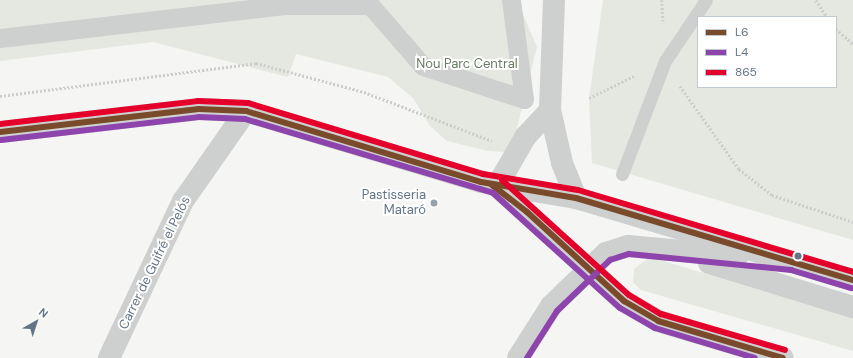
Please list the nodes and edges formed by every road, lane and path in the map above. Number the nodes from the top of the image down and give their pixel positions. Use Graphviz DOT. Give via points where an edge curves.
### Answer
graph roads {
  1 [pos="511,0"];
  2 [pos="554,0"];
  3 [pos="706,0"];
  4 [pos="816,0"];
  5 [pos="827,16"];
  6 [pos="837,30"];
  7 [pos="0,38"];
  8 [pos="853,44"];
  9 [pos="665,61"];
  10 [pos="589,98"];
  11 [pos="550,110"];
  12 [pos="246,111"];
  13 [pos="0,132"];
  14 [pos="622,174"];
  15 [pos="497,186"];
  16 [pos="576,198"];
  17 [pos="853,222"];
  18 [pos="661,248"];
  19 [pos="793,262"];
  20 [pos="589,269"];
  21 [pos="853,280"];
  22 [pos="853,307"];
  23 [pos="109,358"];
  24 [pos="518,358"];
  25 [pos="783,358"];
  1 -- 7 [label="street" via="524,99 423,66 370,6 286,5"];
  2 -- 11 [label="street"];
  3 -- 9 [label="lane"];
  4 -- 5 [label="path"];
  6 -- 8 [label="path"];
  9 -- 10 [label="path"];
  9 -- 14 [label="lane"];
  9 -- 17 [label="path" via="700,119 739,169 772,195"];
  11 -- 15 [label="street" via="526,136"];
  11 -- 16 [label="street" via="562,162"];
  12 -- 13 [label="street" via="200,109"];
  12 -- 15 [label="street"];
  12 -- 23 [label="street, Carrer de Guifré el Pelós" via="183,200"];
  15 -- 16 [label="street"];
  15 -- 20 [label="street"];
  16 -- 19 [label="street"];
  18 -- 19 [label="street"];
  18 -- 20 [label="street" via="628,246 606,253"];
  18 -- 22 [label="street"];
  19 -- 21 [label="street"];
  20 -- 24 [label="street" via="551,306"];
  20 -- 25 [label="street" via="624,300 658,321"];
}
